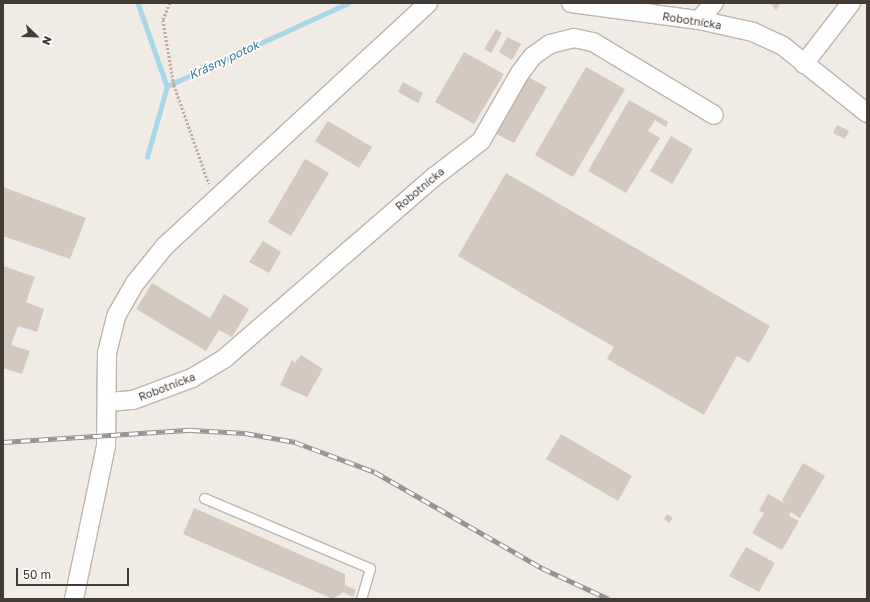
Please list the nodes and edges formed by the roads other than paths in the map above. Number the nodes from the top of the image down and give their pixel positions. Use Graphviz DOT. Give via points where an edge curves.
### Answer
graph roads {
  1 [pos="428,3"];
  2 [pos="571,3"];
  3 [pos="714,3"];
  4 [pos="851,3"];
  5 [pos="699,20"];
  6 [pos="804,64"];
  7 [pos="867,113"];
  8 [pos="714,115"];
  9 [pos="109,402"];
  10 [pos="204,498"];
  11 [pos="74,599"];
  12 [pos="361,599"];
  1 -- 9 [label="street" via="165,246 136,282 116,316 107,353"];
  2 -- 5 [label="street, Robotnícka"];
  3 -- 5 [label="street"];
  4 -- 6 [label="street"];
  5 -- 6 [label="street, Robotnícka" via="753,32 783,46"];
  6 -- 7 [label="street, Robotnícka"];
  8 -- 9 [label="street, Robotnícka" via="594,42 574,38 550,44 533,56 520,73 481,142 434,177 225,358 192,378 133,400"];
  9 -- 11 [label="street" via="106,446"];
  10 -- 12 [label="lane" via="370,568"];
}
